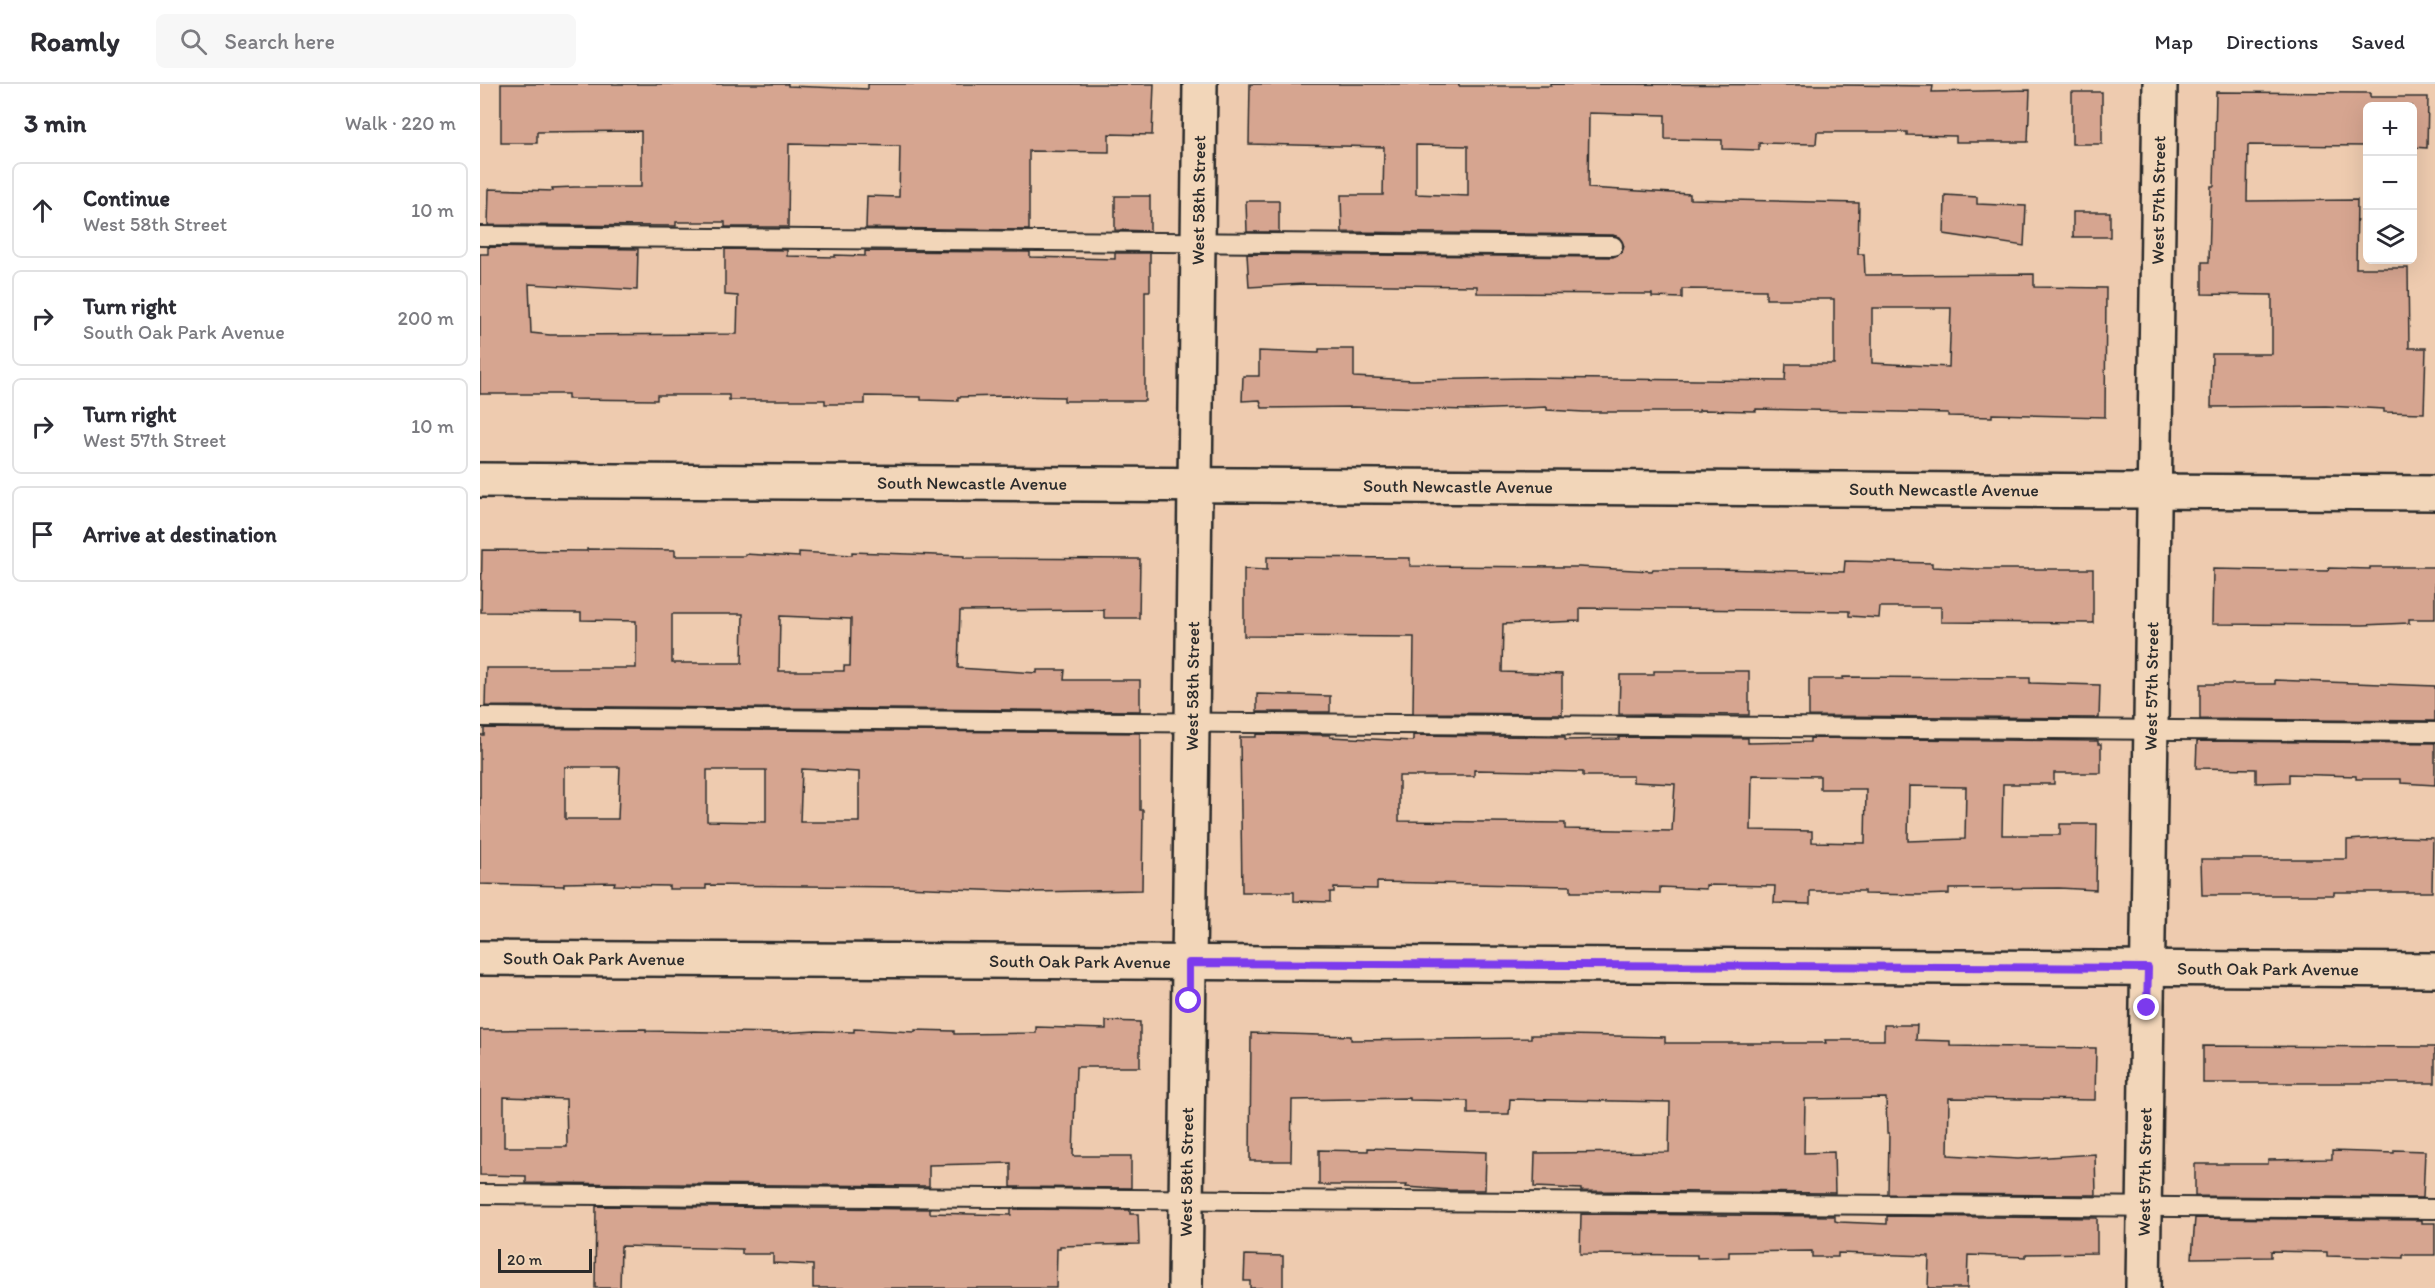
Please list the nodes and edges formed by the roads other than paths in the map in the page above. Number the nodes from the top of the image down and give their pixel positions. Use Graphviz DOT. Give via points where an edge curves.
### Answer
graph roads {
  1 [pos="1200,84"];
  2 [pos="2160,84"];
  3 [pos="480,236"];
  4 [pos="1198,244"];
  5 [pos="1612,246"];
  6 [pos="480,480"];
  7 [pos="1195,484"];
  8 [pos="2154,491"];
  9 [pos="2435,493"];
  10 [pos="480,717"];
  11 [pos="1192,722"];
  12 [pos="2151,730"];
  13 [pos="2435,732"];
  14 [pos="480,958"];
  15 [pos="1189,963"];
  16 [pos="2148,968"];
  17 [pos="2435,970"];
  18 [pos="480,1194"];
  19 [pos="1186,1199"];
  20 [pos="2145,1207"];
  21 [pos="2435,1209"];
  22 [pos="1185,1288"];
  23 [pos="2144,1288"];
  1 -- 4 [label="street, West 58th Street"];
  2 -- 8 [label="street, West 57th Street"];
  3 -- 4 [label="lane"];
  4 -- 5 [label="lane"];
  4 -- 7 [label="street, West 58th Street"];
  6 -- 7 [label="street, South Newcastle Avenue"];
  7 -- 8 [label="street, South Newcastle Avenue"];
  7 -- 11 [label="street, West 58th Street"];
  8 -- 9 [label="street, South Newcastle Avenue"];
  8 -- 12 [label="street, West 57th Street"];
  10 -- 11 [label="lane"];
  11 -- 12 [label="lane"];
  11 -- 15 [label="street, West 58th Street"];
  12 -- 13 [label="lane"];
  12 -- 16 [label="street, West 57th Street"];
  14 -- 15 [label="street, South Oak Park Avenue"];
  15 -- 16 [label="street, South Oak Park Avenue"];
  15 -- 19 [label="street, West 58th Street"];
  16 -- 17 [label="street, South Oak Park Avenue"];
  16 -- 20 [label="street, West 57th Street"];
  18 -- 19 [label="lane"];
  19 -- 20 [label="lane"];
  19 -- 22 [label="street, West 58th Street"];
  20 -- 21 [label="lane"];
  20 -- 23 [label="street, West 57th Street"];
}
